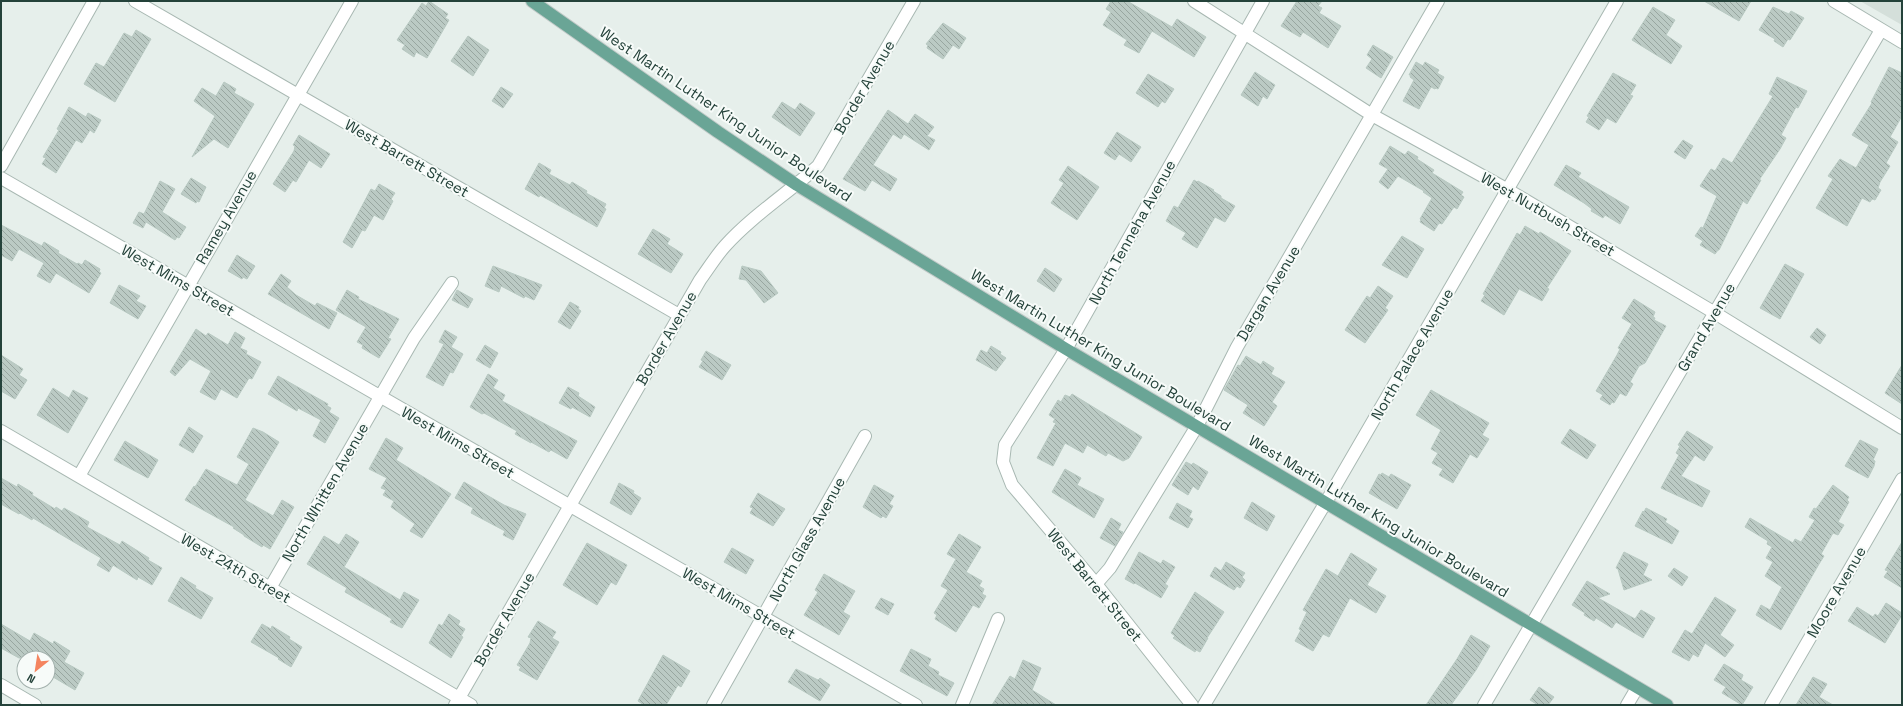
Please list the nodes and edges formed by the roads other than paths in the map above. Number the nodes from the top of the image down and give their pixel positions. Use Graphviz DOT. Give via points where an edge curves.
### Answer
graph roads {
  1 [pos="94,1"];
  2 [pos="135,1"];
  3 [pos="352,1"];
  4 [pos="532,1"];
  5 [pos="914,1"];
  6 [pos="1194,1"];
  7 [pos="1263,1"];
  8 [pos="1438,1"];
  9 [pos="1617,1"];
  10 [pos="1834,1"];
  11 [pos="1881,30"];
  12 [pos="1244,32"];
  13 [pos="1902,42"];
  14 [pos="297,95"];
  15 [pos="1372,115"];
  16 [pos="1,166"];
  17 [pos="1,178"];
  18 [pos="797,185"];
  19 [pos="1508,190"];
  20 [pos="452,283"];
  21 [pos="187,285"];
  22 [pos="1715,313"];
  23 [pos="679,315"];
  24 [pos="1066,349"];
  25 [pos="380,396"];
  26 [pos="1197,426"];
  27 [pos="1902,428"];
  28 [pos="1,431"];
  29 [pos="865,436"];
  30 [pos="1003,462"];
  31 [pos="79,476"];
  32 [pos="1902,479"];
  33 [pos="1326,502"];
  34 [pos="569,505"];
  35 [pos="1096,584"];
  36 [pos="270,588"];
  37 [pos="763,617"];
  38 [pos="998,619"];
  39 [pos="1531,625"];
  40 [pos="1,685"];
  41 [pos="1637,688"];
  42 [pos="457,701"];
  43 [pos="35,705"];
  44 [pos="471,705"];
  45 [pos="713,705"];
  46 [pos="916,705"];
  47 [pos="962,705"];
  48 [pos="1192,705"];
  49 [pos="1204,705"];
  50 [pos="1484,705"];
  51 [pos="1627,705"];
  52 [pos="1667,705"];
  53 [pos="1770,705"];
  1 -- 16 [label="street"];
  2 -- 14 [label="street, West Barrett Street"];
  3 -- 14 [label="street, Ramey Avenue"];
  4 -- 18 [label="main road, West Martin Luther King Junior Boulevard"];
  5 -- 18 [label="street, Border Avenue" via="818,166"];
  6 -- 12 [label="street, West Nutbush Street"];
  7 -- 12 [label="street, North Tenneha Avenue"];
  8 -- 15 [label="street, Dargan Avenue"];
  9 -- 19 [label="street, North Palace Avenue"];
  10 -- 11 [label="street"];
  11 -- 13 [label="street"];
  11 -- 22 [label="street, Grand Avenue"];
  12 -- 15 [label="street, West Nutbush Street"];
  12 -- 24 [label="street, North Tenneha Avenue"];
  14 -- 21 [label="street, Ramey Avenue"];
  14 -- 23 [label="street, West Barrett Street"];
  15 -- 19 [label="street, West Nutbush Street"];
  15 -- 26 [label="street, Dargan Avenue" via="1237,347"];
  17 -- 21 [label="street, West Mims Street"];
  18 -- 23 [label="street, Border Avenue" via="756,217 725,246"];
  18 -- 24 [label="main road, West Martin Luther King Junior Boulevard"];
  19 -- 22 [label="street, West Nutbush Street"];
  19 -- 33 [label="street, North Palace Avenue"];
  20 -- 25 [label="street, North Whitten Avenue" via="414,338"];
  21 -- 25 [label="street, West Mims Street"];
  21 -- 31 [label="street, Ramey Avenue"];
  22 -- 27 [label="street, West Nutbush Street"];
  22 -- 39 [label="street, Grand Avenue"];
  23 -- 34 [label="street, Border Avenue"];
  24 -- 26 [label="main road, West Martin Luther King Junior Boulevard"];
  24 -- 30 [label="street, North Tenneha Avenue" via="1005,445"];
  25 -- 34 [label="street, West Mims Street"];
  25 -- 36 [label="street, North Whitten Avenue"];
  26 -- 33 [label="main road, West Martin Luther King Junior Boulevard"];
  26 -- 35 [label="street, Dargan Avenue" via="1110,568"];
  28 -- 31 [label="street, West 24th Street"];
  29 -- 37 [label="street, North Glass Avenue"];
  30 -- 35 [label="street, West Barrett Street" via="1012,485"];
  31 -- 36 [label="street, West 24th Street"];
  32 -- 53 [label="street, Moore Avenue"];
  33 -- 39 [label="main road, West Martin Luther King Junior Boulevard"];
  33 -- 49 [label="street, North Palace Avenue"];
  34 -- 37 [label="street, West Mims Street"];
  34 -- 42 [label="street, Border Avenue"];
  35 -- 48 [label="street, West Barrett Street"];
  36 -- 42 [label="street, West 24th Street"];
  37 -- 45 [label="street, North Glass Avenue"];
  37 -- 46 [label="street, West Mims Street"];
  38 -- 47 [label="street"];
  39 -- 41 [label="main road, West Martin Luther King Junior Boulevard"];
  39 -- 50 [label="street, Grand Avenue"];
  40 -- 43 [label="street"];
  41 -- 51 [label="street"];
  41 -- 52 [label="main road, West Martin Luther King Junior Boulevard"];
  42 -- 44 [label="street, West 24th Street"];
}
